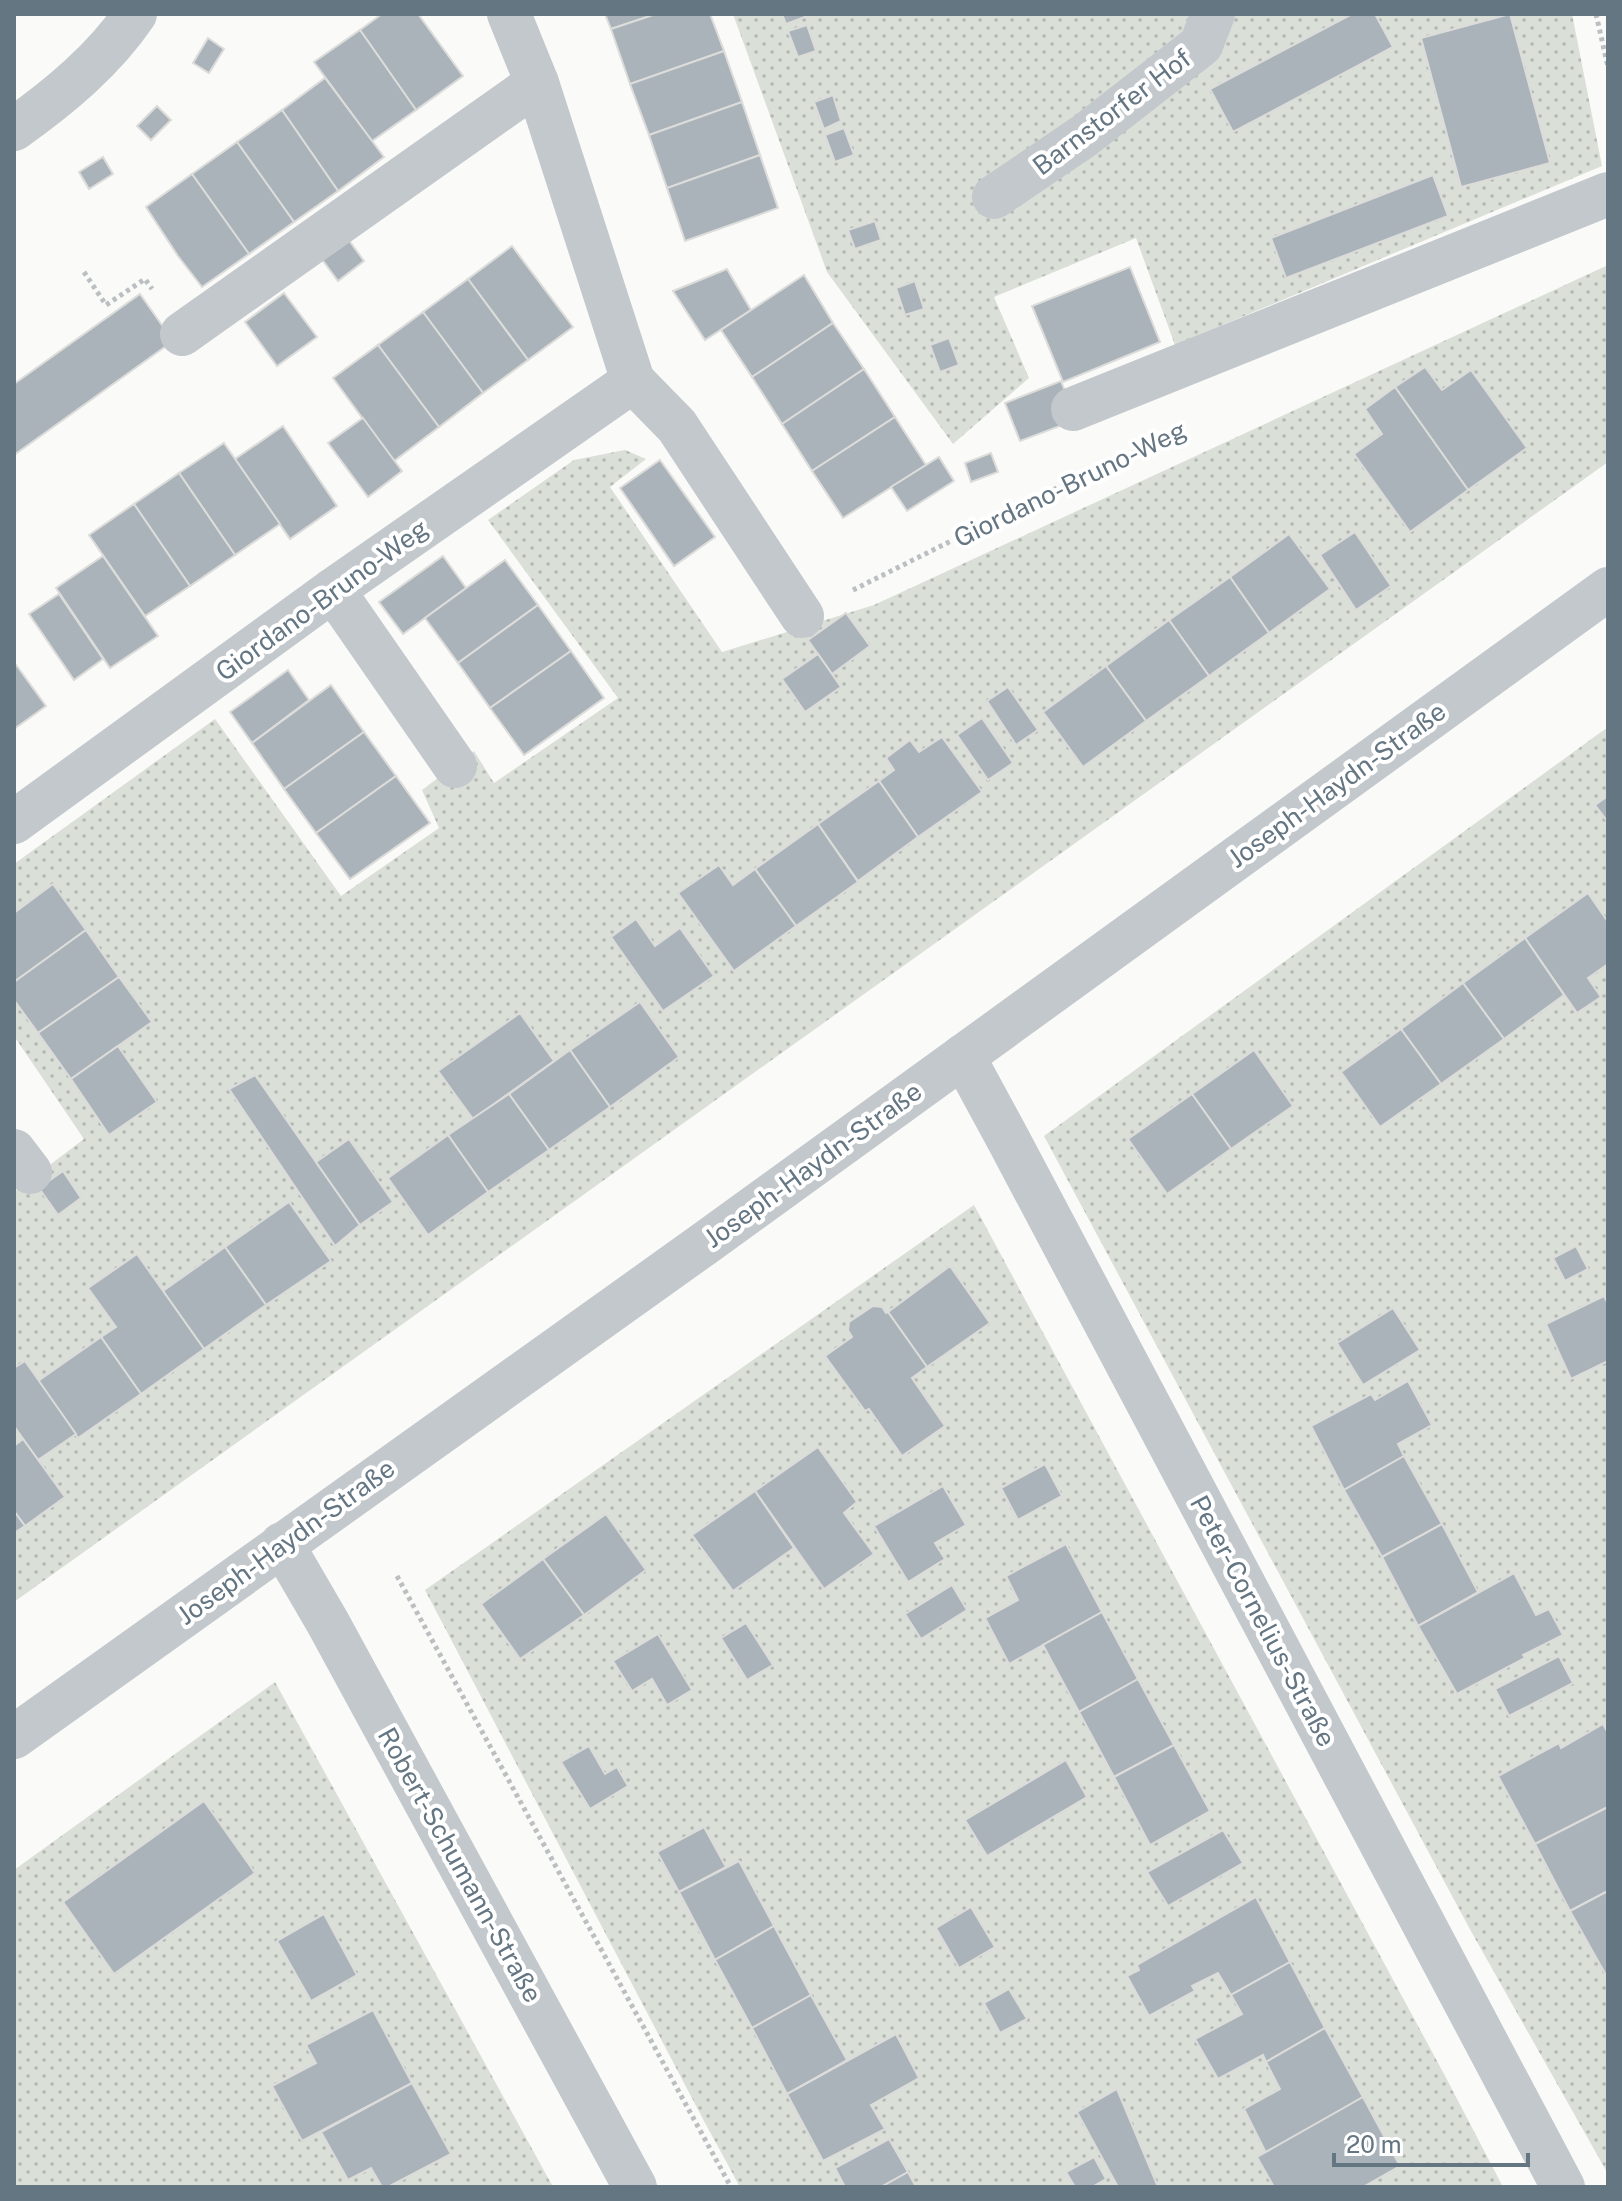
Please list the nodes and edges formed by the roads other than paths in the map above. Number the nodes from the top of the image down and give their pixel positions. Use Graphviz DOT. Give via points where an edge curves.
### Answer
graph roads {
  1 [pos="135,14"];
  2 [pos="509,14"];
  3 [pos="1213,14"];
  4 [pos="537,83"];
  5 [pos="14,129"];
  6 [pos="1608,194"];
  7 [pos="994,197"];
  8 [pos="182,334"];
  9 [pos="633,381"];
  10 [pos="1073,409"];
  11 [pos="1608,589"];
  12 [pos="333,590"];
  13 [pos="802,616"];
  14 [pos="455,766"];
  15 [pos="14,822"];
  16 [pos="963,1056"];
  17 [pos="282,1544"];
  18 [pos="14,1737"];
  19 [pos="635,2187"];
  20 [pos="1563,2187"];
  1 -- 5 [label="street" via="118,38 53,101"];
  2 -- 4 [label="street"];
  3 -- 7 [label="street, Barnstorfer Hof" via="1201,45 1084,136"];
  4 -- 8 [label="street"];
  4 -- 9 [label="street"];
  6 -- 10 [label="street"];
  9 -- 12 [label="street, Giordano-Bruno-Weg"];
  9 -- 13 [label="street" via="677,426"];
  11 -- 16 [label="street, Joseph-Haydn-Straße"];
  12 -- 14 [label="street"];
  12 -- 15 [label="street, Giordano-Bruno-Weg"];
  16 -- 17 [label="street, Joseph-Haydn-Straße"];
  16 -- 20 [label="street, Peter-Cornelius-Straße"];
  17 -- 18 [label="street, Joseph-Haydn-Straße"];
  17 -- 19 [label="street, Robert-Schumann-Straße"];
}
